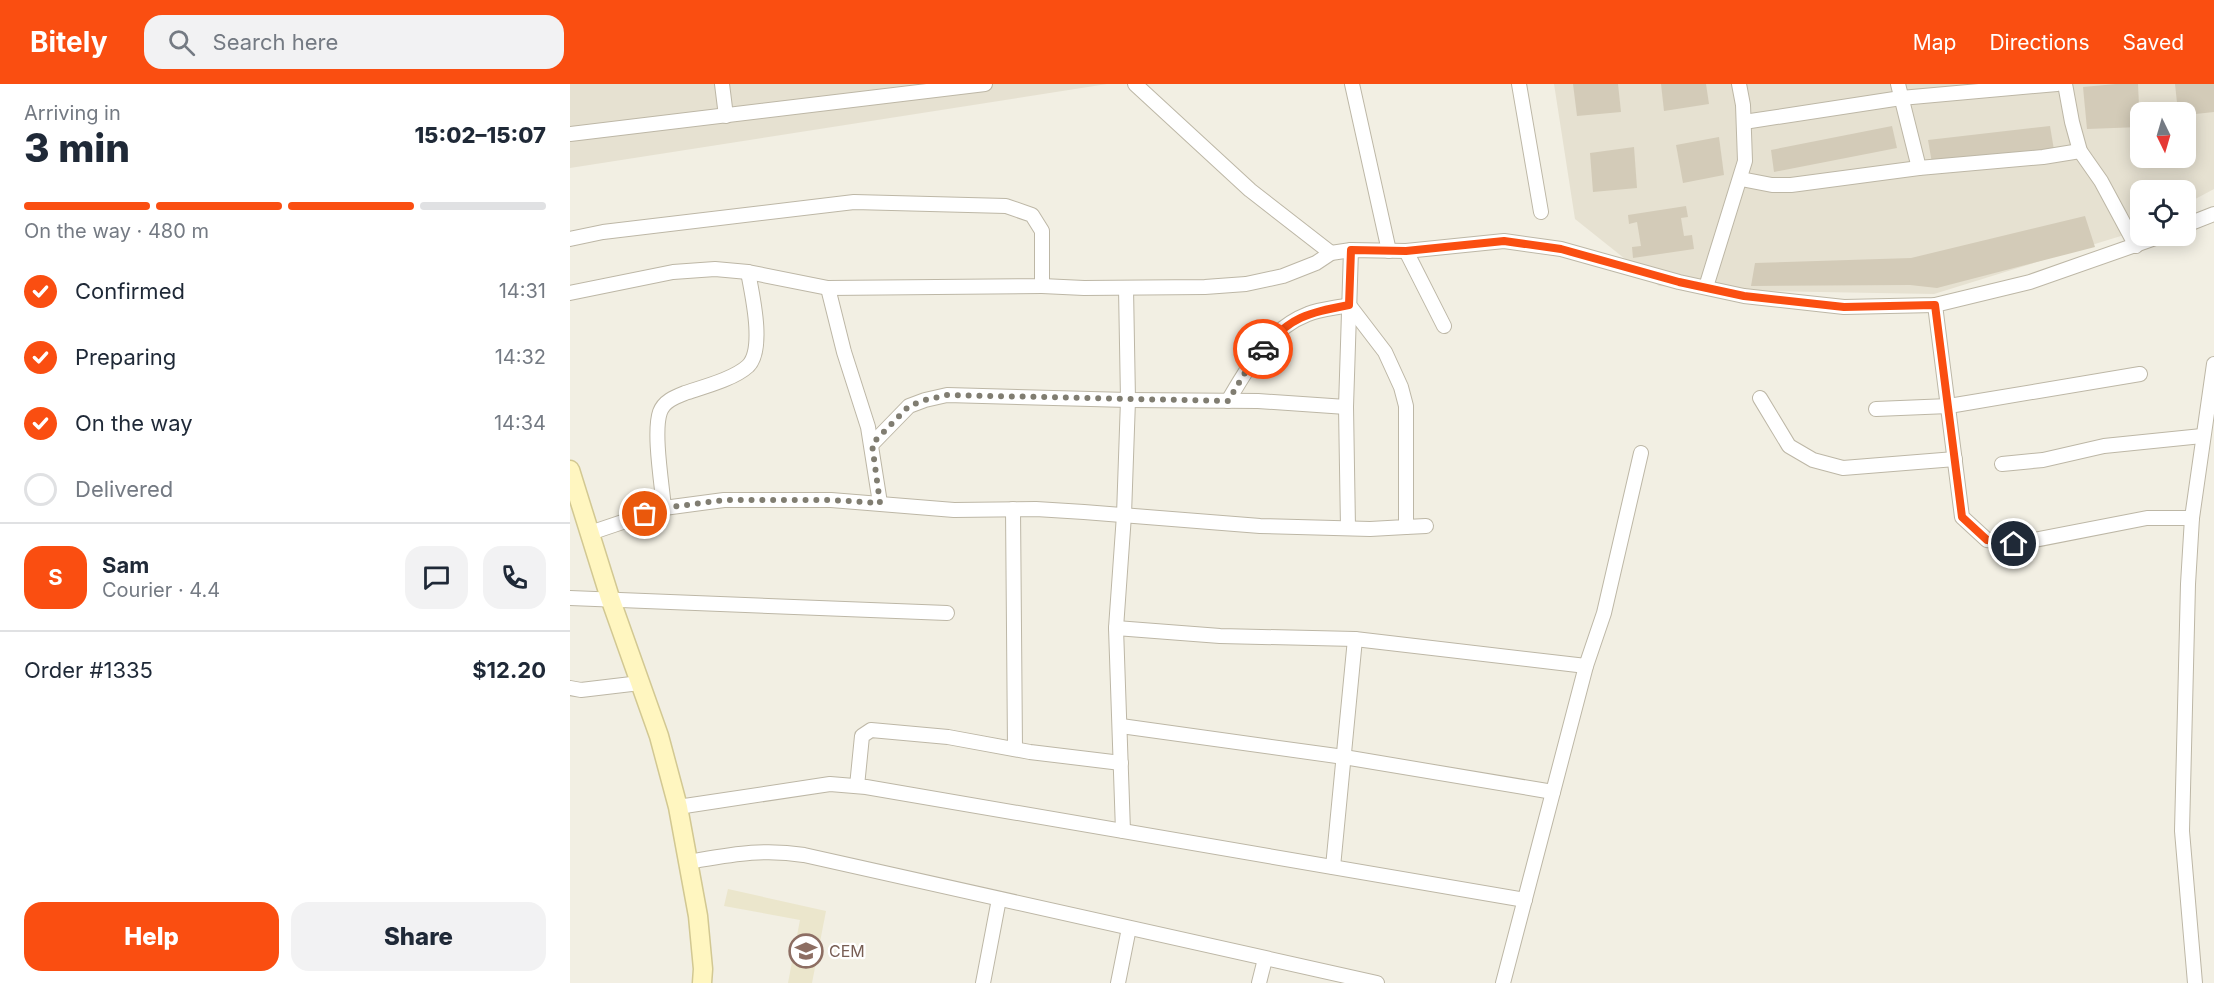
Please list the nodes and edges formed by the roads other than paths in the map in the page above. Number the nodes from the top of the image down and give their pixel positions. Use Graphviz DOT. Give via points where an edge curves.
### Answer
graph roads {
  1 [pos="723,84"];
  2 [pos="985,84"];
  3 [pos="1135,84"];
  4 [pos="1352,84"];
  5 [pos="1519,84"];
  6 [pos="1739,84"];
  7 [pos="1898,84"];
  8 [pos="2057,84"];
  9 [pos="2065,84"];
  10 [pos="1901,98"];
  11 [pos="726,116"];
  12 [pos="1744,122"];
  13 [pos="570,134"];
  14 [pos="2080,151"];
  15 [pos="1919,168"];
  16 [pos="1740,179"];
  17 [pos="1541,212"];
  18 [pos="2214,214"];
  19 [pos="2196,221"];
  20 [pos="2130,235"];
  21 [pos="570,239"];
  22 [pos="2136,246"];
  23 [pos="1351,250"];
  24 [pos="1389,251"];
  25 [pos="1406,251"];
  26 [pos="1331,253"];
  27 [pos="748,272"];
  28 [pos="1042,285"];
  29 [pos="1706,287"];
  30 [pos="828,288"];
  31 [pos="1126,288"];
  32 [pos="570,293"];
  33 [pos="1349,305"];
  34 [pos="1935,305"];
  35 [pos="1444,326"];
  36 [pos="2214,364"];
  37 [pos="2140,374"];
  38 [pos="1760,398"];
  39 [pos="1128,400"];
  40 [pos="1228,401"];
  41 [pos="1948,406"];
  42 [pos="1346,407"];
  43 [pos="1876,409"];
  44 [pos="2202,436"];
  45 [pos="872,444"];
  46 [pos="1641,453"];
  47 [pos="1955,459"];
  48 [pos="2002,464"];
  49 [pos="570,471"];
  50 [pos="573,489"];
  51 [pos="880,503"];
  52 [pos="664,508"];
  53 [pos="1013,509"];
  54 [pos="1124,516"];
  55 [pos="2192,518"];
  56 [pos="1426,526"];
  57 [pos="1406,527"];
  58 [pos="1348,528"];
  59 [pos="590,533"];
  60 [pos="570,598"];
  61 [pos="610,598"];
  62 [pos="947,613"];
  63 [pos="1116,628"];
  64 [pos="1355,639"];
  65 [pos="1586,666"];
  66 [pos="640,683"];
  67 [pos="570,688"];
  68 [pos="1120,726"];
  69 [pos="1016,750"];
  70 [pos="1344,757"];
  71 [pos="1121,763"];
  72 [pos="857,786"];
  73 [pos="1553,792"];
  74 [pos="678,807"];
  75 [pos="1123,831"];
  76 [pos="688,862"];
  77 [pos="1333,867"];
  78 [pos="999,899"];
  79 [pos="1525,900"];
  80 [pos="1130,928"];
  81 [pos="1265,959"];
  82 [pos="702,983"];
  83 [pos="983,983"];
  84 [pos="1118,983"];
  85 [pos="1259,983"];
  86 [pos="1377,983"];
  87 [pos="1503,983"];
  88 [pos="2195,983"];
  1 -- 11 [label="street"];
  2 -- 11 [label="street"];
  3 -- 26 [label="street" via="1250,190"];
  4 -- 24 [label="street"];
  5 -- 17 [label="street"];
  6 -- 12 [label="street"];
  7 -- 10 [label="street"];
  8 -- 10 [label="street"];
  9 -- 14 [label="street"];
  10 -- 12 [label="street"];
  10 -- 15 [label="street"];
  11 -- 13 [label="street"];
  12 -- 16 [label="street" via="1745,162"];
  14 -- 15 [label="street"];
  14 -- 20 [label="street"];
  15 -- 16 [label="street" via="1791,185"];
  16 -- 29 [label="street"];
  18 -- 19 [label="street"];
  21 -- 28 [label="street" via="854,202 1006,206 1032,215 1042,231"];
  22 -- 34 [label="street" via="2030,282"];
  23 -- 24 [label="street"];
  23 -- 26 [label="street"];
  23 -- 33 [label="street"];
  24 -- 25 [label="street"];
  25 -- 29 [label="street" via="1504,241 1561,249"];
  25 -- 35 [label="street"];
  26 -- 31 [label="street" via="1283,276 1246,284"];
  27 -- 30 [label="street"];
  27 -- 32 [label="street" via="673,272"];
  27 -- 52 [label="street" via="756,316 749,364 671,399 660,412"];
  28 -- 30 [label="street"];
  28 -- 31 [label="street"];
  29 -- 34 [label="street" via="1744,296 1844,307"];
  30 -- 45 [label="street"];
  31 -- 39 [label="street"];
  33 -- 40 [label="street" via="1308,313 1278,331 1252,361"];
  33 -- 42 [label="street"];
  33 -- 57 [label="street" via="1385,352 1406,406"];
  34 -- 41 [label="street"];
  36 -- 44 [label="street"];
  37 -- 41 [label="street"];
  38 -- 47 [label="street" via="1789,446 1813,460 1844,468"];
  39 -- 40 [label="street"];
  39 -- 45 [label="street" via="947,395 909,406"];
  39 -- 54 [label="street"];
  40 -- 42 [label="street"];
  41 -- 43 [label="street"];
  41 -- 47 [label="street"];
  42 -- 58 [label="street"];
  44 -- 48 [label="street"];
  44 -- 55 [label="street"];
  45 -- 51 [label="street"];
  46 -- 65 [label="street" via="1604,613"];
  47 -- 55 [label="street" via="1962,517 1987,540 2014,544 2147,518"];
  49 -- 50 [label="main road"];
  50 -- 59 [label="main road"];
  51 -- 52 [label="street" via="766,499"];
  51 -- 53 [label="street" via="954,510"];
  52 -- 59 [label="street"];
  53 -- 54 [label="street"];
  53 -- 69 [label="street"];
  54 -- 58 [label="street"];
  54 -- 63 [label="street"];
  55 -- 88 [label="street" via="2182,831"];
  56 -- 57 [label="street"];
  57 -- 58 [label="street"];
  59 -- 61 [label="main road"];
  60 -- 61 [label="street"];
  61 -- 62 [label="street"];
  61 -- 66 [label="main road"];
  63 -- 64 [label="street" via="1220,636"];
  63 -- 68 [label="street"];
  64 -- 65 [label="street"];
  64 -- 70 [label="street"];
  65 -- 73 [label="street"];
  66 -- 67 [label="street"];
  66 -- 74 [label="main road"];
  68 -- 70 [label="street"];
  68 -- 71 [label="street"];
  69 -- 71 [label="street"];
  69 -- 72 [label="street" via="948,737 871,730 861,736"];
  70 -- 73 [label="street"];
  70 -- 77 [label="street"];
  71 -- 75 [label="street"];
  72 -- 74 [label="street" via="830,784"];
  72 -- 75 [label="street"];
  73 -- 79 [label="street"];
  74 -- 76 [label="main road"];
  75 -- 77 [label="street"];
  76 -- 78 [label="street" via="780,851"];
  76 -- 82 [label="main road" via="698,916"];
  77 -- 79 [label="street"];
  78 -- 80 [label="street"];
  78 -- 83 [label="street"];
  79 -- 87 [label="street"];
  80 -- 81 [label="street"];
  80 -- 84 [label="street"];
  81 -- 85 [label="street"];
  81 -- 86 [label="street"];
}
